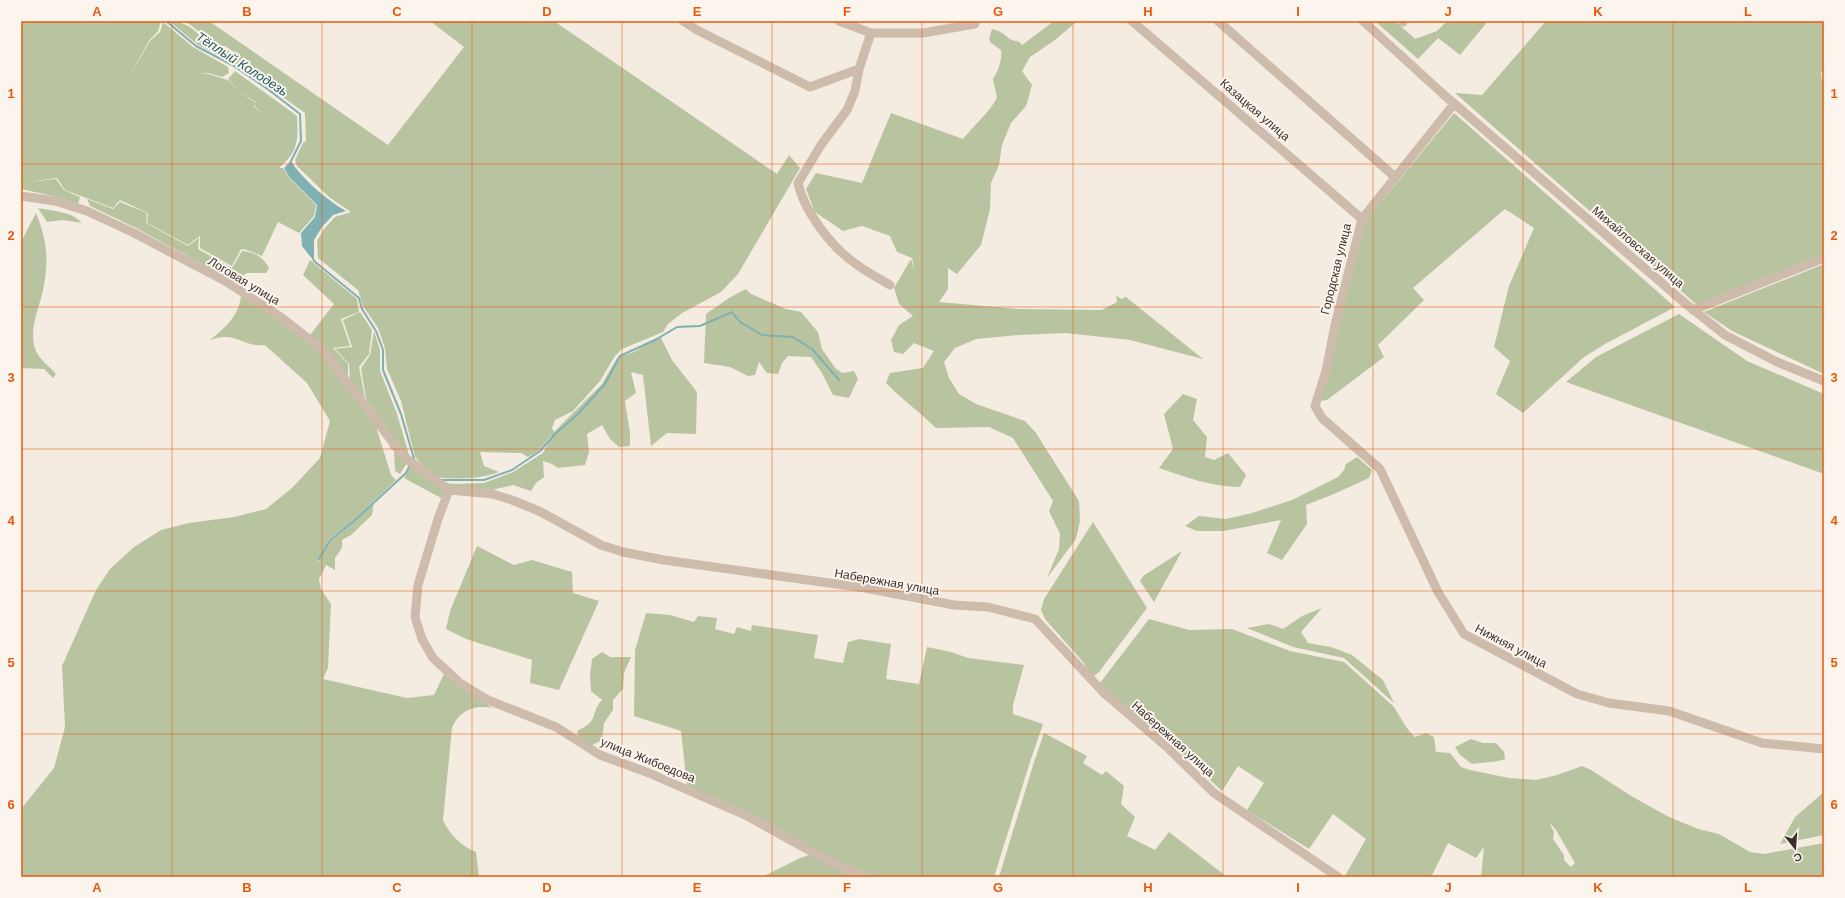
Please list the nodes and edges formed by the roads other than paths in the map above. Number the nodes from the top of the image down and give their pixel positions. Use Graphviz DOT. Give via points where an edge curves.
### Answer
graph roads {
  1 [pos="683,21"];
  2 [pos="839,21"];
  3 [pos="1132,21"];
  4 [pos="1218,21"];
  5 [pos="1363,21"];
  6 [pos="975,24"];
  7 [pos="871,33"];
  8 [pos="859,69"];
  9 [pos="1454,104"];
  10 [pos="1395,177"];
  11 [pos="21,196"];
  12 [pos="1362,219"];
  13 [pos="1824,258"];
  14 [pos="890,285"];
  15 [pos="1693,310"];
  16 [pos="1335,325"];
  17 [pos="1824,382"];
  18 [pos="446,488"];
  19 [pos="1824,749"];
  20 [pos="866,877"];
  21 [pos="1338,877"];
  1 -- 8 [label="street" via="810,87"];
  2 -- 7 [label="street"];
  3 -- 12 [label="street, Казацкая улица"];
  4 -- 10 [label="street"];
  5 -- 9 [label="street, Михайловская улица"];
  6 -- 7 [label="street" via="923,33"];
  7 -- 8 [label="street"];
  8 -- 14 [label="street" via="855,91 847,110 821,145 798,183 813,217 828,238 854,264"];
  9 -- 10 [label="street"];
  9 -- 15 [label="street, Михайловская улица"];
  10 -- 12 [label="street"];
  11 -- 18 [label="street, Логовая улица" via="55,201 87,211 226,282 282,318 322,348 404,457"];
  12 -- 16 [label="street, Городская улица"];
  13 -- 15 [label="street"];
  15 -- 17 [label="street, Михайловская улица" via="1725,336"];
  16 -- 19 [label="street, Нижняя улица" via="1326,371 1315,406 1322,418 1380,469 1438,592 1464,634 1577,694 1609,703 1669,710 1762,743"];
  18 -- 20 [label="street, улица Жибоедова" via="418,585 415,617 422,639 433,658 460,682 488,700 556,727 600,755 649,773 747,816 827,860"];
  18 -- 21 [label="street, Набережная улица" via="493,494 512,500 541,512 601,545 623,552 865,588 940,603 988,607 1035,619 1104,694 1167,747 1214,793"];
}
